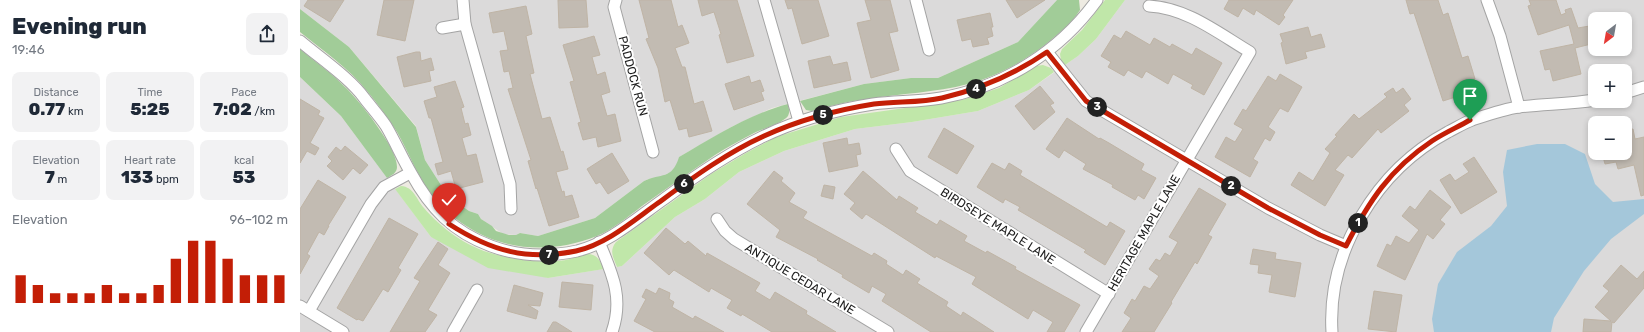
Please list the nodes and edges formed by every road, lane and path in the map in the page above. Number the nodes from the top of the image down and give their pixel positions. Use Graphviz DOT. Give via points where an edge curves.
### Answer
graph roads {
  1 [pos="463,0"];
  2 [pos="616,0"];
  3 [pos="764,0"];
  4 [pos="916,0"];
  5 [pos="1487,0"];
  6 [pos="1095,1"];
  7 [pos="1149,6"];
  8 [pos="466,24"];
  9 [pos="442,28"];
  10 [pos="300,42"];
  11 [pos="929,50"];
  12 [pos="1047,52"];
  13 [pos="1644,87"];
  14 [pos="1632,91"];
  15 [pos="1588,101"];
  16 [pos="1519,107"];
  17 [pos="799,121"];
  18 [pos="896,149"];
  19 [pos="653,152"];
  20 [pos="1187,160"];
  21 [pos="410,173"];
  22 [pos="511,209"];
  23 [pos="717,219"];
  24 [pos="599,242"];
  25 [pos="1346,246"];
  26 [pos="477,290"];
  27 [pos="1109,294"];
  28 [pos="304,309"];
  29 [pos="343,332"];
  30 [pos="453,332"];
  31 [pos="612,332"];
  32 [pos="888,332"];
  33 [pos="1086,332"];
  34 [pos="1332,332"];
  1 -- 8 [label="street"];
  2 -- 19 [label="street, PADDOCK RUN" via="614,7"];
  3 -- 17 [label="street"];
  4 -- 11 [label="street"];
  5 -- 16 [label="street" via="1500,36"];
  6 -- 12 [label="street" via="1064,38"];
  7 -- 20 [label="street, HERITAGE MAPLE LANE" via="1179,12 1250,52"];
  8 -- 9 [label="street"];
  8 -- 22 [label="street" via="510,184"];
  10 -- 21 [label="street" via="363,96 386,127"];
  12 -- 17 [label="street" via="1027,65 973,90 940,98 874,104"];
  12 -- 20 [label="street" via="1086,101"];
  13 -- 14 [label="street"];
  15 -- 16 [label="street"];
  16 -- 25 [label="street" via="1470,120 1433,140 1407,160 1384,183"];
  17 -- 24 [label="street" via="762,137 724,158 616,233"];
  18 -- 27 [label="street, BIRDSEYE MAPLE LANE" via="910,171"];
  20 -- 25 [label="street" via="1275,212"];
  20 -- 27 [label="street, HERITAGE MAPLE LANE"];
  21 -- 24 [label="street" via="430,204 449,224 492,247 519,254 548,255 578,250"];
  21 -- 28 [label="street" via="384,187"];
  23 -- 32 [label="street, ANTIQUE CEDAR LANE" via="734,239"];
  24 -- 31 [label="street" via="616,285 618,303"];
  25 -- 34 [label="street" via="1335,287"];
  26 -- 30 [label="street"];
  27 -- 33 [label="street, HERITAGE MAPLE LANE"];
  28 -- 29 [label="street"];
}
